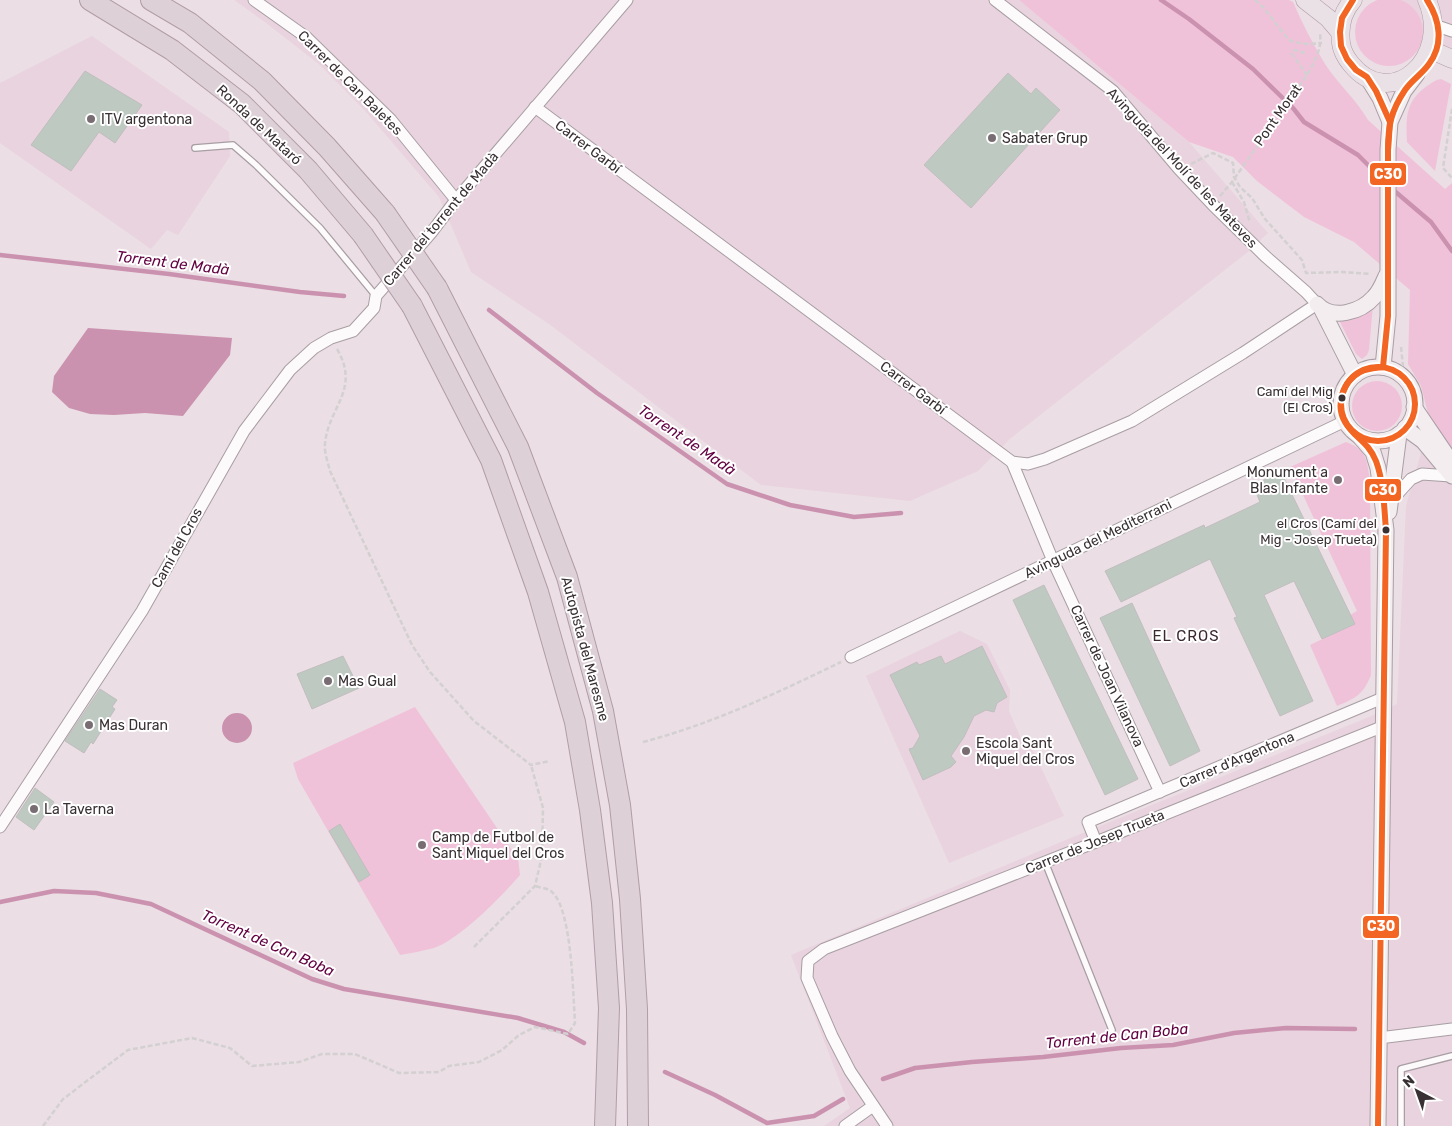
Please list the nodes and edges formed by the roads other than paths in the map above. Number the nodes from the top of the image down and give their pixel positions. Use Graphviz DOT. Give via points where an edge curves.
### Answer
graph roads {
  1 [pos="90,0"];
  2 [pos="151,0"];
  3 [pos="254,0"];
  4 [pos="626,0"];
  5 [pos="995,0"];
  6 [pos="1305,0"];
  7 [pos="1353,0"];
  8 [pos="1437,14"];
  9 [pos="1340,32"];
  10 [pos="1436,52"];
  11 [pos="1452,59"];
  12 [pos="1417,74"];
  13 [pos="1368,78"];
  14 [pos="535,107"];
  15 [pos="1390,122"];
  16 [pos="195,148"];
  17 [pos="456,200"];
  18 [pos="363,235"];
  19 [pos="1388,270"];
  20 [pos="376,296"];
  21 [pos="1319,307"];
  22 [pos="1383,367"];
  23 [pos="1355,375"];
  24 [pos="1414,407"];
  25 [pos="1345,421"];
  26 [pos="1402,431"];
  27 [pos="1359,436"];
  28 [pos="1012,462"];
  29 [pos="1452,472"];
  30 [pos="1392,500"];
  31 [pos="1386,530"];
  32 [pos="1053,561"];
  33 [pos="851,657"];
  34 [pos="1385,697"];
  35 [pos="1384,726"];
  36 [pos="1160,792"];
  37 [pos="0,826"];
  38 [pos="1096,842"];
  39 [pos="1045,862"];
  40 [pos="1452,1029"];
  41 [pos="1112,1030"];
  42 [pos="1379,1038"];
  43 [pos="1452,1056"];
  44 [pos="873,1106"];
  45 [pos="605,1126"];
  46 [pos="638,1126"];
  47 [pos="845,1126"];
  48 [pos="887,1126"];
  49 [pos="1378,1126"];
  50 [pos="1401,1126"];
  1 -- 18 [label="highway, Ronda de Mataró" via="172,50 242,104 308,170"];
  2 -- 46 [label="highway, Autopista del Maresme, bridge" via="190,23 262,81 327,147 385,213 437,288 518,447 567,577 603,711 620,804 637,1009"];
  3 -- 17 [label="street, Carrer de Can Baletes" via="306,37 391,120"];
  4 -- 14 [label="street, Carrer del torrent de Madà"];
  5 -- 21 [label="street, Avinguda del Molí de les Mateves" via="1112,92 1213,205"];
  6 -- 9 [label="main road"];
  7 -- 9 [label="main road" via="1342,18"];
  8 -- 10 [label="main road" via="1440,34"];
  9 -- 13 [label="main road" via="1341,46 1347,59"];
  10 -- 11 [label="main road"];
  10 -- 12 [label="main road"];
  12 -- 13 [label="main road" via="1393,82"];
  12 -- 15 [label="street" via="1404,91"];
  13 -- 15 [label="street"];
  14 -- 17 [label="street, Carrer del torrent de Madà"];
  14 -- 28 [label="street, Carrer Garbí"];
  15 -- 19 [label="street"];
  16 -- 20 [label="lane, Carrer del torrent de Madà" via="233,145 320,228"];
  17 -- 20 [label="street, Carrer del torrent de Madà"];
  18 -- 45 [label="highway, Autopista del Maresme, bridge" via="412,306 491,460 538,592 574,722 602,903 609,1008"];
  19 -- 21 [label="street" via="1380,289 1368,304 1341,313"];
  19 -- 22 [label="street"];
  20 -- 37 [label="street, Camí del Cros" via="374,308 353,331 314,348 290,370 244,431 142,611"];
  21 -- 23 [label="street"];
  21 -- 28 [label="street" via="1132,421 1045,460 1028,464"];
  22 -- 23 [label="street" via="1368,368"];
  22 -- 24 [label="street" via="1403,377 1410,386"];
  23 -- 25 [label="street" via="1341,398"];
  24 -- 26 [label="street" via="1412,418"];
  24 -- 29 [label="street"];
  25 -- 27 [label="street"];
  25 -- 32 [label="street, Avinguda del Mediterrani"];
  26 -- 27 [label="street" via="1386,440"];
  26 -- 29 [label="street" via="1423,441"];
  26 -- 30 [label="street"];
  27 -- 31 [label="street" via="1373,452 1378,468"];
  28 -- 32 [label="street, Carrer de Joan Vilanova"];
  29 -- 30 [label="street" via="1422,474 1411,479"];
  30 -- 31 [label="street"];
  31 -- 34 [label="street"];
  32 -- 33 [label="street, Avinguda del Mediterrani"];
  32 -- 36 [label="street, Carrer de Joan Vilanova"];
  34 -- 35 [label="street"];
  34 -- 36 [label="street, Carrer d'Argentona"];
  35 -- 38 [label="street, Carrer de Josep Trueta"];
  35 -- 42 [label="street"];
  36 -- 38 [label="street, Carrer d'Argentona" via="1088,822"];
  38 -- 39 [label="street, Carrer de Josep Trueta"];
  39 -- 41 [label="lane"];
  39 -- 44 [label="street, Carrer de Josep Trueta" via="824,948 808,961 807,978 832,1036"];
  40 -- 42 [label="street"];
  42 -- 49 [label="street"];
  43 -- 50 [label="lane" via="1401,1068"];
  44 -- 47 [label="street"];
  44 -- 48 [label="street"];
}
